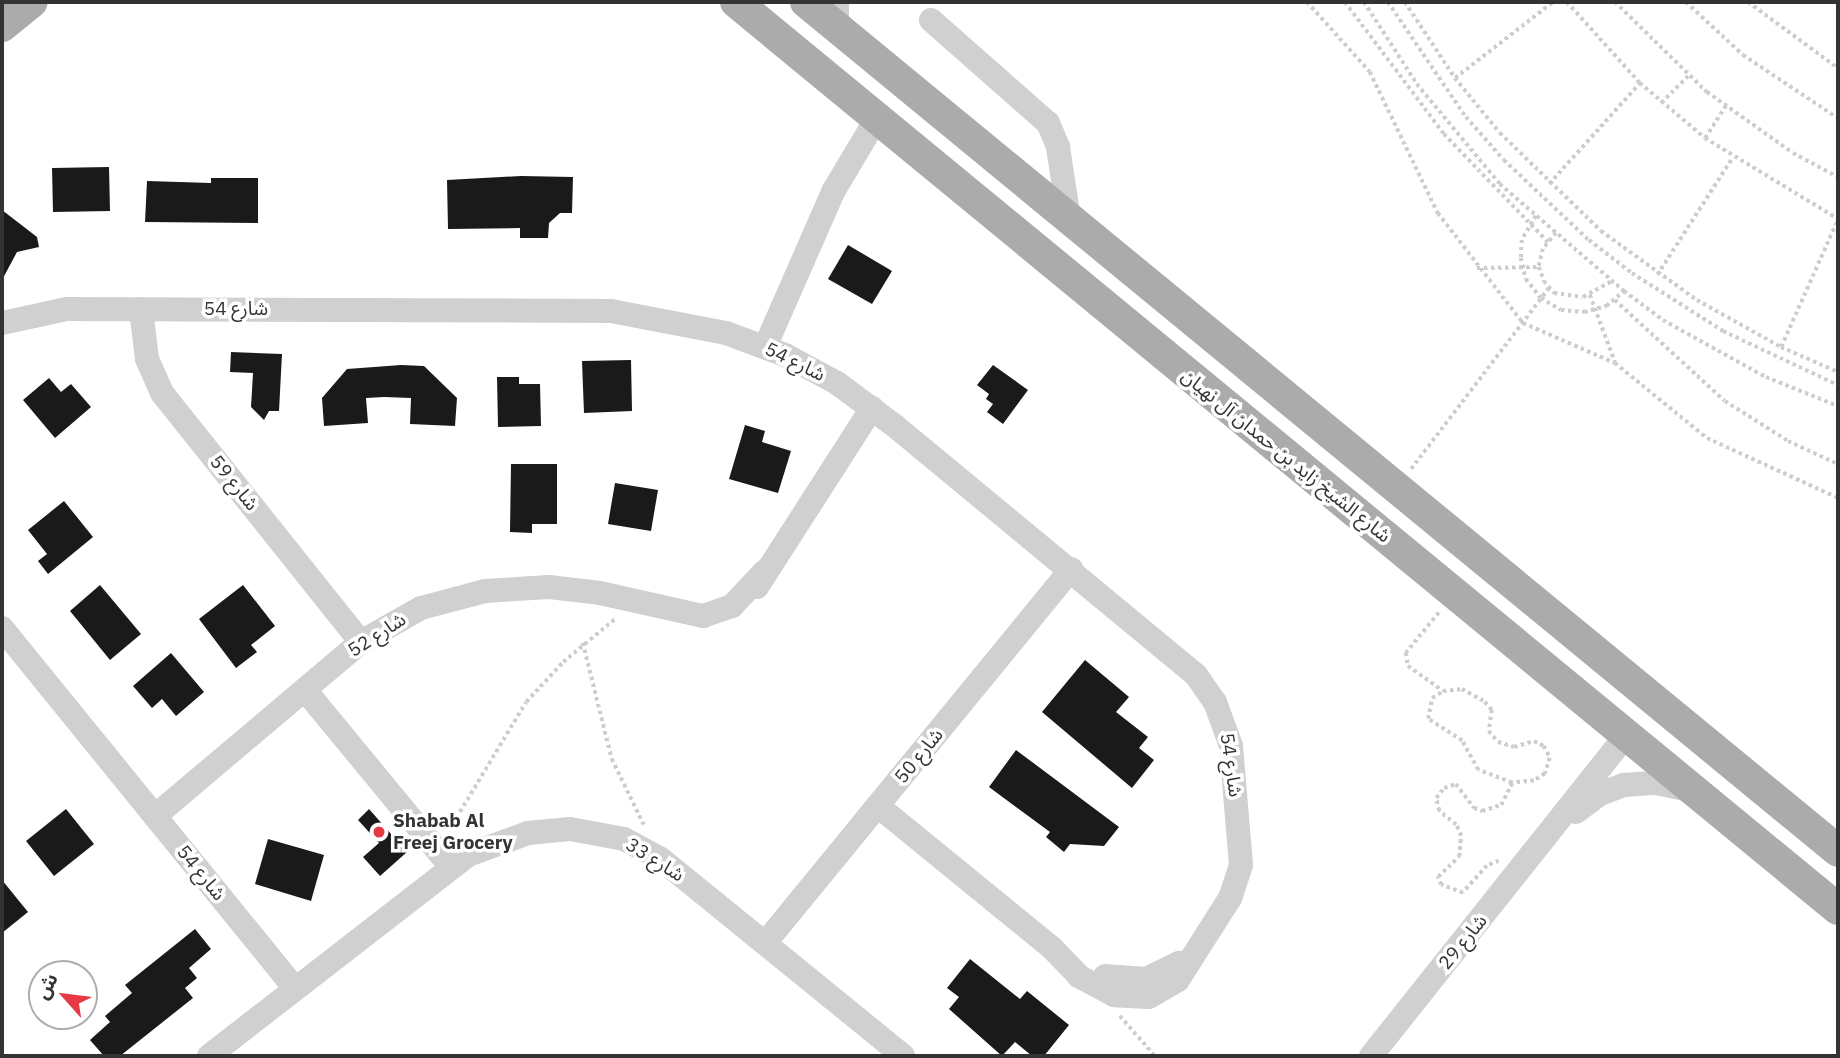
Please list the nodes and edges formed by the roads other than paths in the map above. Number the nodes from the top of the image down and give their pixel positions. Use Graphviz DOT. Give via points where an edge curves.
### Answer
graph roads {
  1 [pos="32,2"];
  2 [pos="736,2"];
  3 [pos="806,2"];
  4 [pos="837,15"];
  5 [pos="931,20"];
  6 [pos="2,26"];
  7 [pos="877,118"];
  8 [pos="1069,220"];
  9 [pos="141,309"];
  10 [pos="2,323"];
  11 [pos="765,347"];
  12 [pos="872,408"];
  13 [pos="1071,569"];
  14 [pos="2,628"];
  15 [pos="361,642"];
  16 [pos="305,690"];
  17 [pos="1626,735"];
  18 [pos="1743,773"];
  19 [pos="1695,791"];
  20 [pos="878,806"];
  21 [pos="155,816"];
  22 [pos="1556,828"];
  23 [pos="1838,851"];
  24 [pos="450,866"];
  25 [pos="1838,909"];
  26 [pos="766,942"];
  27 [pos="1052,948"];
  28 [pos="1200,948"];
  29 [pos="295,988"];
  30 [pos="209,1056"];
  31 [pos="904,1056"];
  32 [pos="1371,1056"];
  1 -- 6 [label="main road"];
  2 -- 7 [label="main road, شارع الشيخ زايد بن حمدان آل نهيان"];
  3 -- 4 [label="main road"];
  4 -- 8 [label="main road"];
  5 -- 8 [label="street" via="1048,124 1058,147"];
  7 -- 11 [label="street" via="834,190"];
  7 -- 17 [label="main road, شارع الشيخ زايد بن حمدان آل نهيان"];
  8 -- 18 [label="main road"];
  9 -- 10 [label="street, شارع 54" via="67,309"];
  9 -- 11 [label="street, شارع 54" via="611,311 689,324"];
  9 -- 15 [label="street, شارع 59" via="147,359 162,393"];
  11 -- 12 [label="street, شارع 54" via="808,366"];
  12 -- 13 [label="street, شارع 54"];
  12 -- 15 [label="street, شارع 52" via="764,572 738,602 719,613 695,616 562,588 485,591 421,608"];
  13 -- 20 [label="street, شارع 50"];
  13 -- 28 [label="street, شارع 54" via="1196,675 1215,702 1227,731 1241,865 1235,887"];
  14 -- 21 [label="street, شارع 54"];
  15 -- 16 [label="street, شارع 52"];
  16 -- 21 [label="street, شارع 52"];
  16 -- 24 [label="street"];
  17 -- 18 [label="main road" via="1657,723 1704,758"];
  17 -- 19 [label="main road, شارع الشيخ زايد بن حمدان آل نهيان"];
  17 -- 22 [label="street, شارع 29"];
  18 -- 23 [label="main road"];
  19 -- 22 [label="street, شارع 29" via="1656,783 1624,785 1600,794"];
  19 -- 25 [label="main road, شارع الشيخ زايد بن حمدان آل نهيان"];
  20 -- 26 [label="street, شارع 50"];
  20 -- 27 [label="street, شارع 54"];
  21 -- 29 [label="street, شارع 54"];
  22 -- 32 [label="street, شارع 29"];
  24 -- 26 [label="street, شارع 33" via="487,845 549,830 589,830 643,848"];
  24 -- 29 [label="street, شارع 33"];
  26 -- 31 [label="street, شارع 33"];
  27 -- 28 [label="street, شارع 54" via="1101,974 1134,981 1166,972"];
  27 -- 28 [label="street, شارع 54" via="1101,990 1138,998 1159,994 1187,970"];
  29 -- 30 [label="street, شارع 33"];
}
